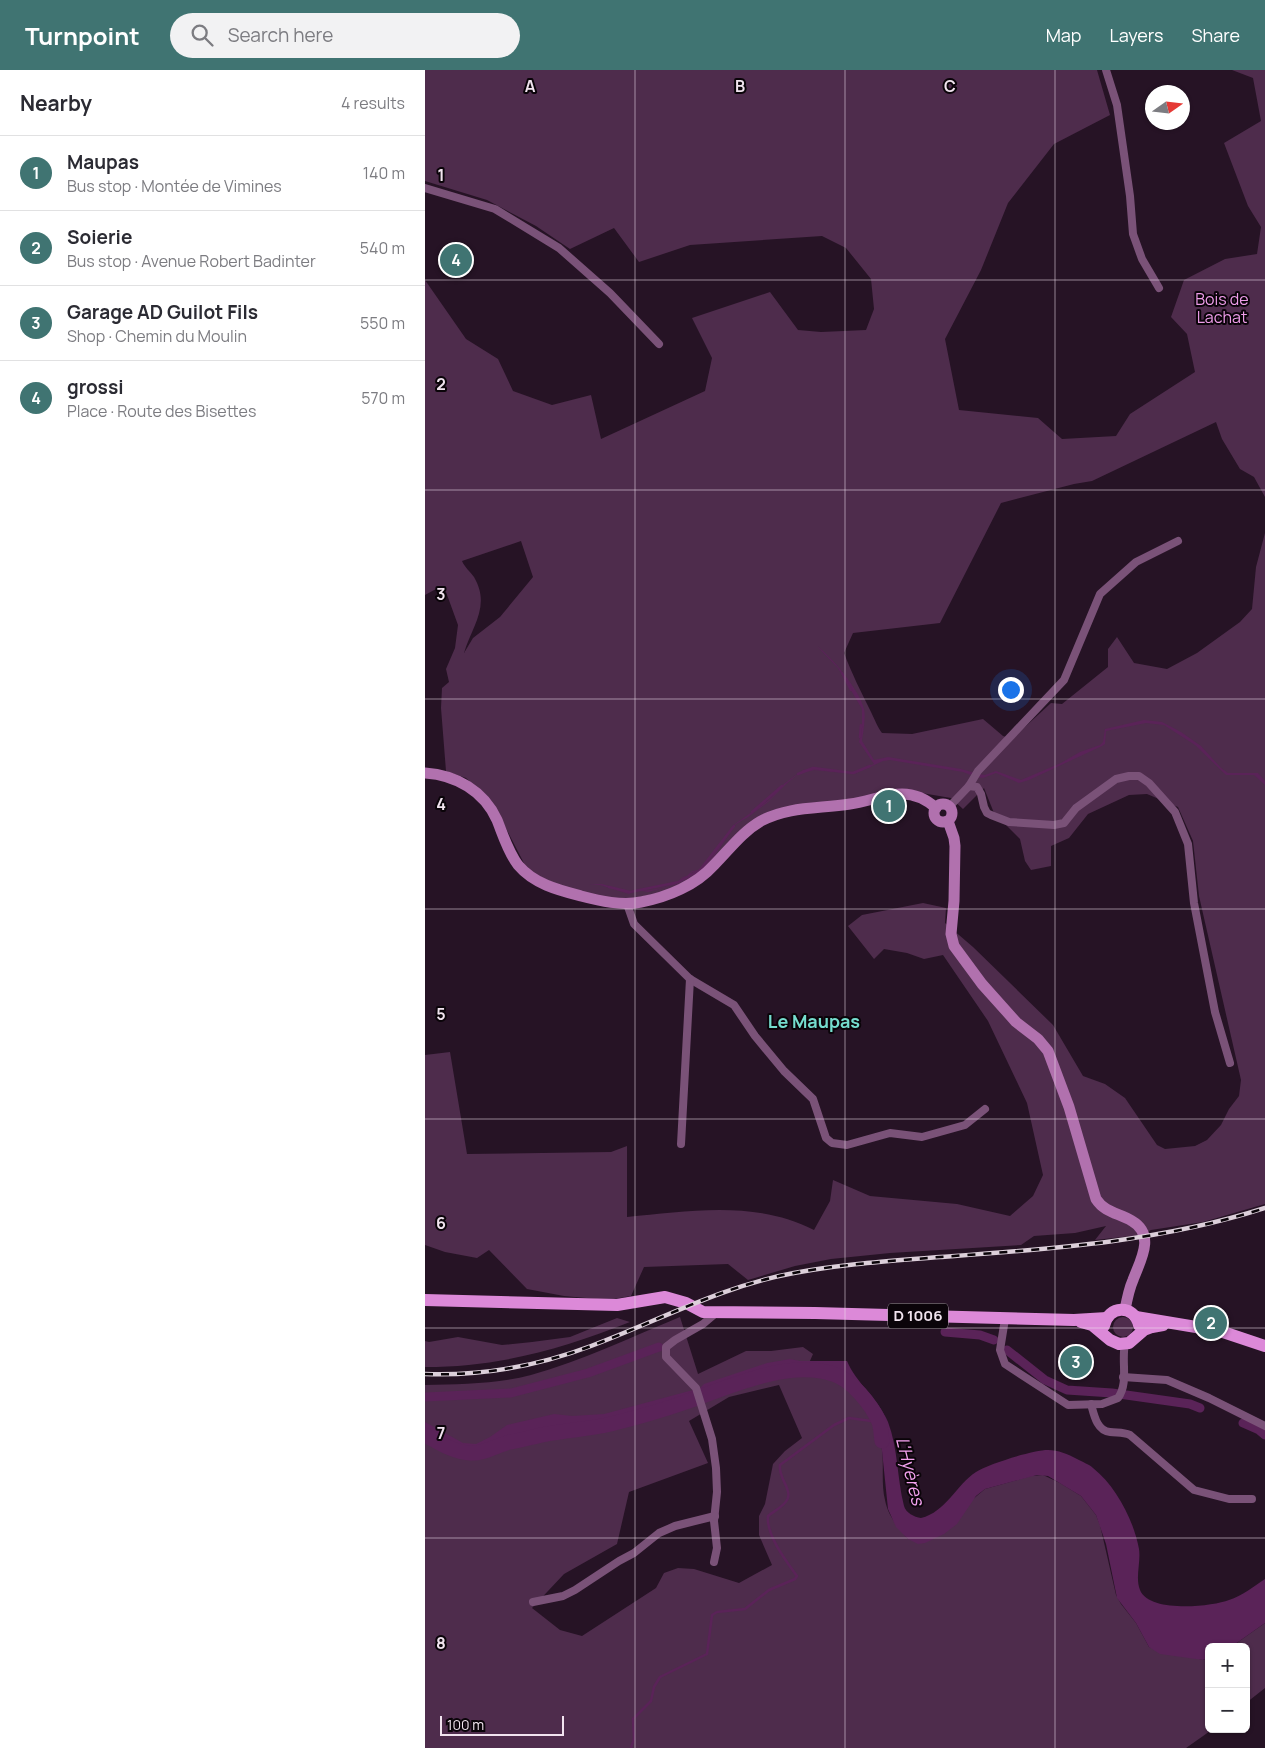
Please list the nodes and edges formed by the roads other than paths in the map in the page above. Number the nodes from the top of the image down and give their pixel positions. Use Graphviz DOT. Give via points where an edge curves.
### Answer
graph roads {
  1 [pos="1106,70"];
  2 [pos="425,188"];
  3 [pos="1159,288"];
  4 [pos="659,344"];
  5 [pos="1178,541"];
  6 [pos="425,773"];
  7 [pos="971,782"];
  8 [pos="949,807"];
  9 [pos="936,808"];
  10 [pos="948,821"];
  11 [pos="627,904"];
  12 [pos="691,979"];
  13 [pos="1230,1063"];
  14 [pos="985,1109"];
  15 [pos="681,1144"];
  16 [pos="425,1300"];
  17 [pos="1125,1310"];
  18 [pos="722,1313"];
  19 [pos="1136,1317"];
  20 [pos="1107,1318"];
  21 [pos="1005,1319"];
  22 [pos="1074,1320"];
  23 [pos="1175,1323"];
  24 [pos="1107,1336"];
  25 [pos="1137,1336"];
  26 [pos="1125,1344"];
  27 [pos="1265,1346"];
  28 [pos="1123,1377"];
  29 [pos="1091,1404"];
  30 [pos="1265,1426"];
  31 [pos="1252,1499"];
  32 [pos="715,1516"];
  33 [pos="715,1562"];
  34 [pos="533,1602"];
  1 -- 3 [label="street" via="1117,105 1133,234 1142,259"];
  2 -- 4 [label="street" via="495,209 559,248 610,293"];
  5 -- 7 [label="street" via="1136,562 1100,594 1064,680"];
  6 -- 11 [label="street" via="451,777 480,796 518,864 538,882 595,900"];
  7 -- 8 [label="street"];
  7 -- 13 [label="street" via="981,794 987,813 1009,822 1054,825 1064,823 1076,808 1115,779 1139,776 1149,783 1175,812 1188,844 1194,903 1215,1012"];
  8 -- 9 [label="street" via="942,804"];
  8 -- 10 [label="street" via="952,814"];
  9 -- 10 [label="street" via="936,820"];
  9 -- 11 [label="street" via="921,797 901,794 790,811 751,828 707,872 683,888 652,900"];
  10 -- 17 [label="street" via="955,846 953,946 981,984 1048,1051 1069,1107 1096,1199 1104,1208 1137,1224 1142,1233 1143,1255"];
  11 -- 12 [label="street" via="634,924"];
  12 -- 14 [label="street" via="734,1005 784,1071 813,1099 826,1138 832,1143 847,1145 890,1133 921,1137 965,1125"];
  12 -- 15 [label="street"];
  16 -- 18 [label="main road, D 1006" via="622,1304 665,1297 703,1312"];
  17 -- 19 [label="main road"];
  17 -- 20 [label="main road" via="1115,1311"];
  18 -- 21 [label="main road, D 1006"];
  18 -- 32 [label="street" via="675,1340 667,1348 666,1357 695,1388 712,1439 717,1492"];
  19 -- 23 [label="main road"];
  19 -- 25 [label="main road" via="1139,1326"];
  20 -- 22 [label="main road, D 1006"];
  20 -- 24 [label="main road" via="1104,1327"];
  21 -- 22 [label="main road, D 1006"];
  21 -- 29 [label="street" via="1000,1350 1005,1364 1068,1405"];
  22 -- 24 [label="main road, D 1006" via="1092,1325"];
  23 -- 25 [label="main road" via="1152,1327"];
  23 -- 27 [label="main road" via="1220,1331"];
  24 -- 26 [label="main road" via="1114,1343"];
  25 -- 26 [label="main road"];
  26 -- 28 [label="street"];
  28 -- 29 [label="street" via="1121,1391 1110,1402"];
  28 -- 30 [label="street" via="1167,1380"];
  29 -- 31 [label="street" via="1095,1420 1102,1430 1130,1434 1194,1490 1229,1499"];
  32 -- 33 [label="street"];
  32 -- 34 [label="street" via="659,1533 634,1553 575,1590"];
}
